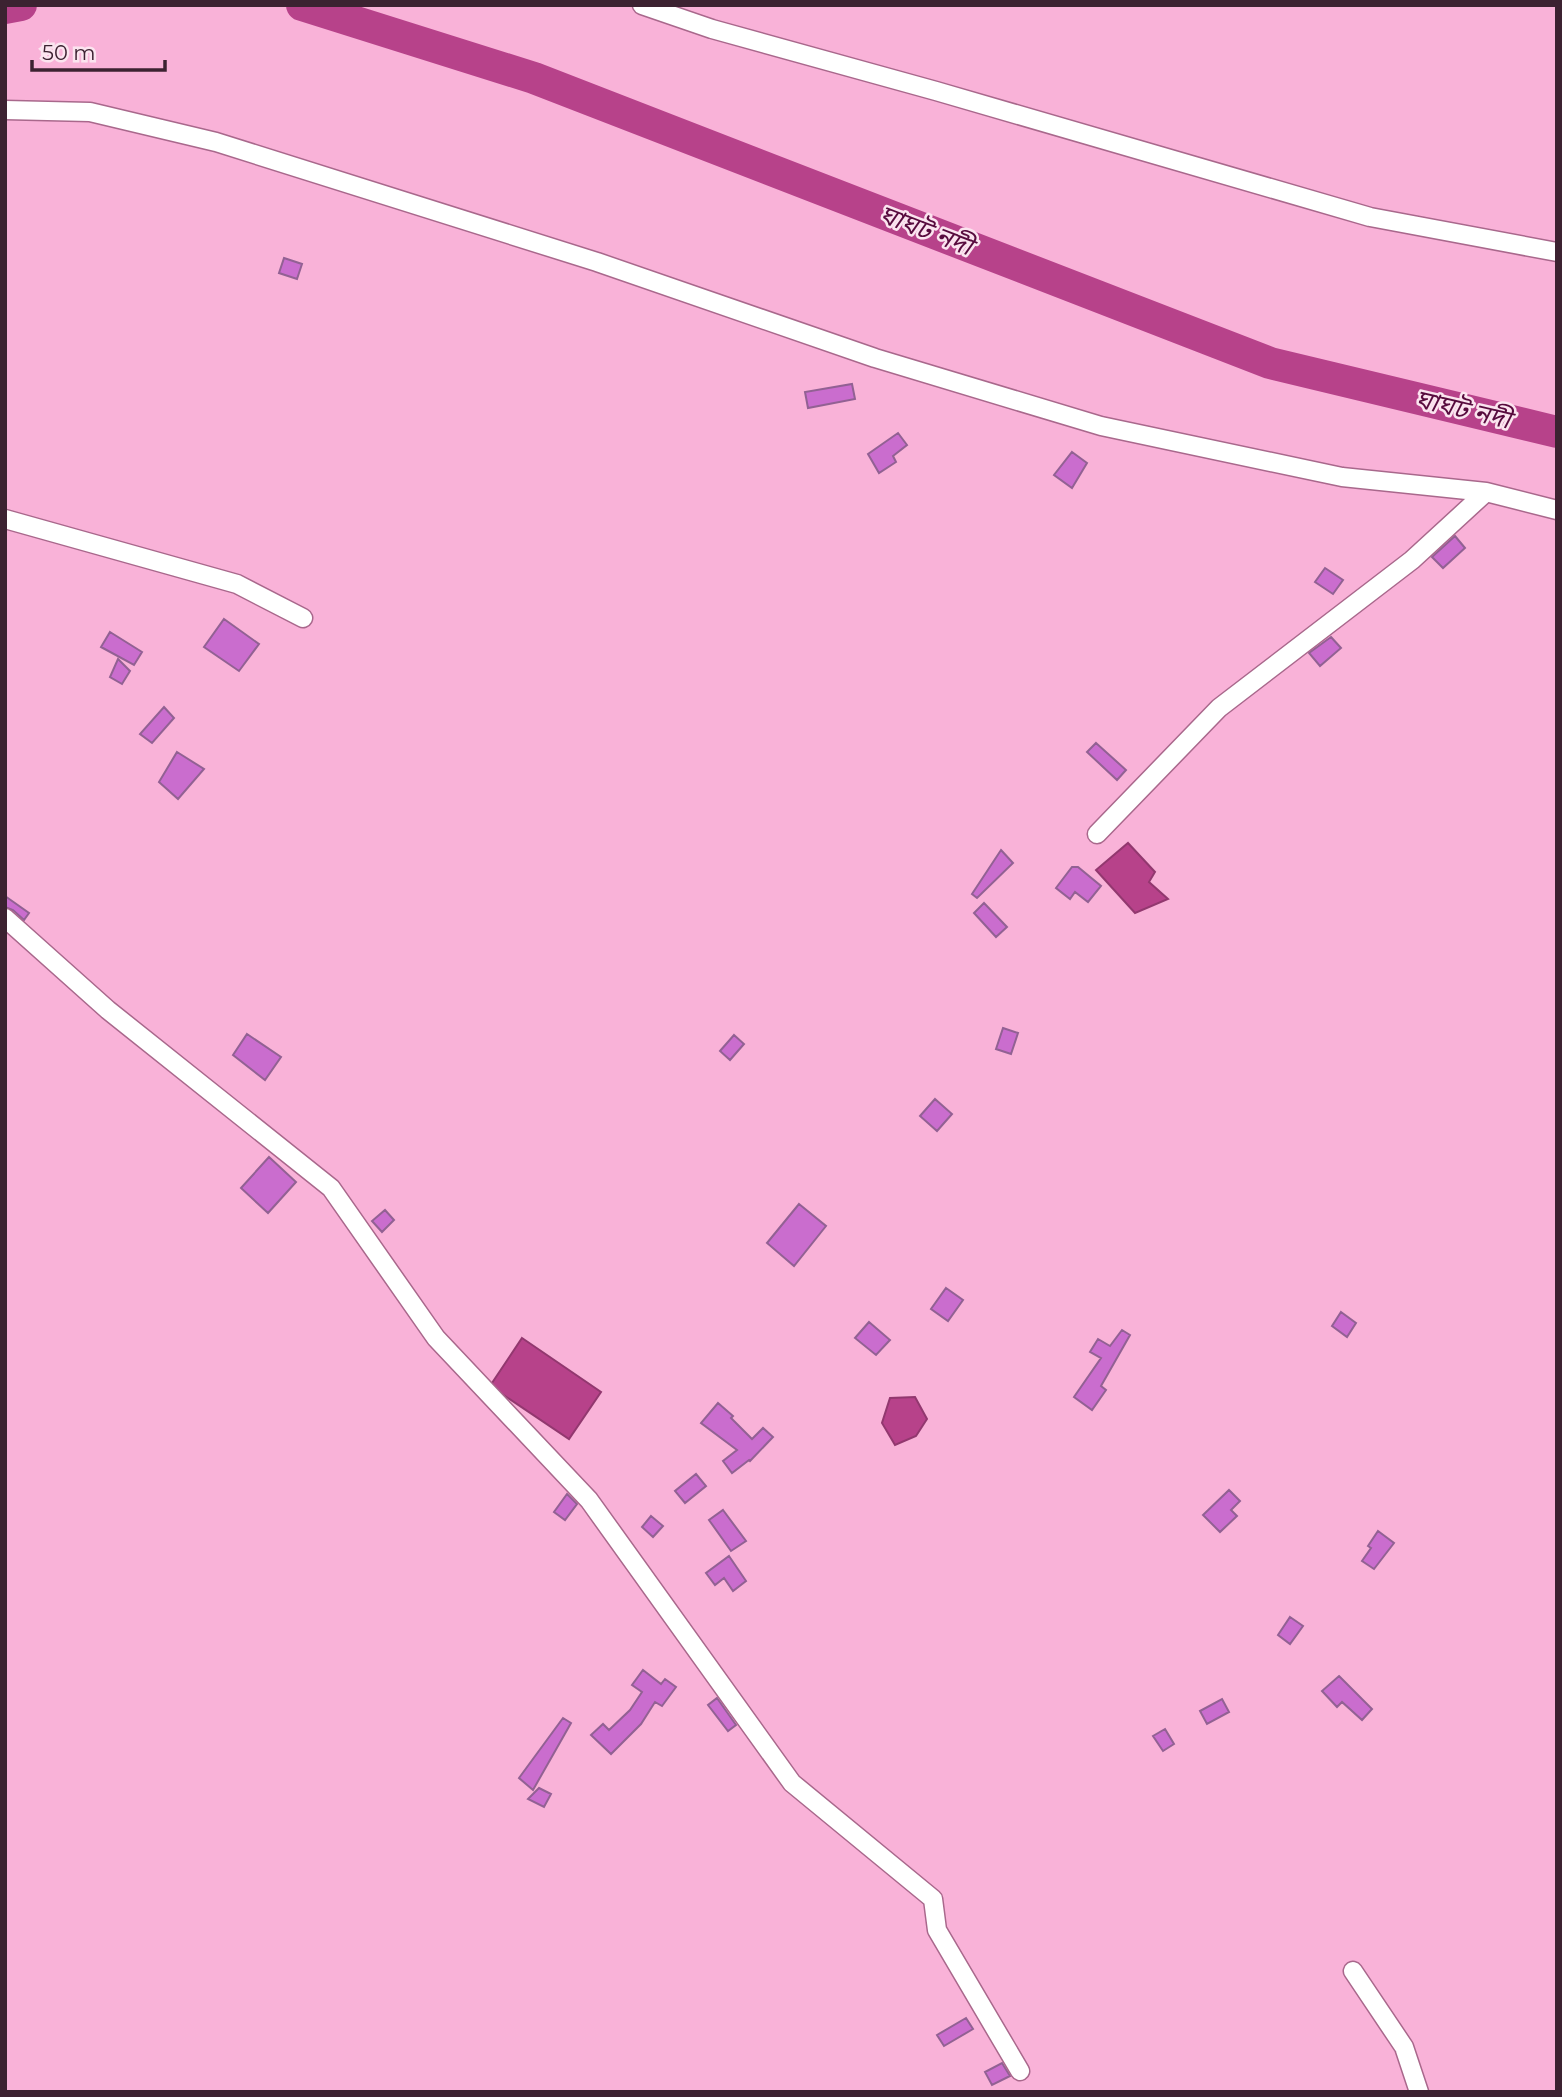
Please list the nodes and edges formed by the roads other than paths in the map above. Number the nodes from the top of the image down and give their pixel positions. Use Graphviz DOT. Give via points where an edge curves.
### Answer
graph roads {
  1 [pos="642,5"];
  2 [pos="5,110"];
  3 [pos="1557,252"];
  4 [pos="1486,492"];
  5 [pos="1557,510"];
  6 [pos="5,519"];
  7 [pos="303,618"];
  8 [pos="1097,834"];
  9 [pos="5,918"];
  10 [pos="1353,1971"];
  11 [pos="1020,2071"];
  12 [pos="1419,2092"];
  1 -- 3 [label="street" via="1370,218"];
  2 -- 4 [label="street" via="90,112 216,142 597,262 876,358 1101,426 1342,477"];
  4 -- 5 [label="street"];
  4 -- 8 [label="street" via="1412,560 1219,708"];
  6 -- 7 [label="street" via="237,584"];
  9 -- 11 [label="street" via="108,1010 331,1188 436,1338 589,1500 792,1783 933,1899 937,1930"];
  10 -- 12 [label="street" via="1404,2047"];
}
